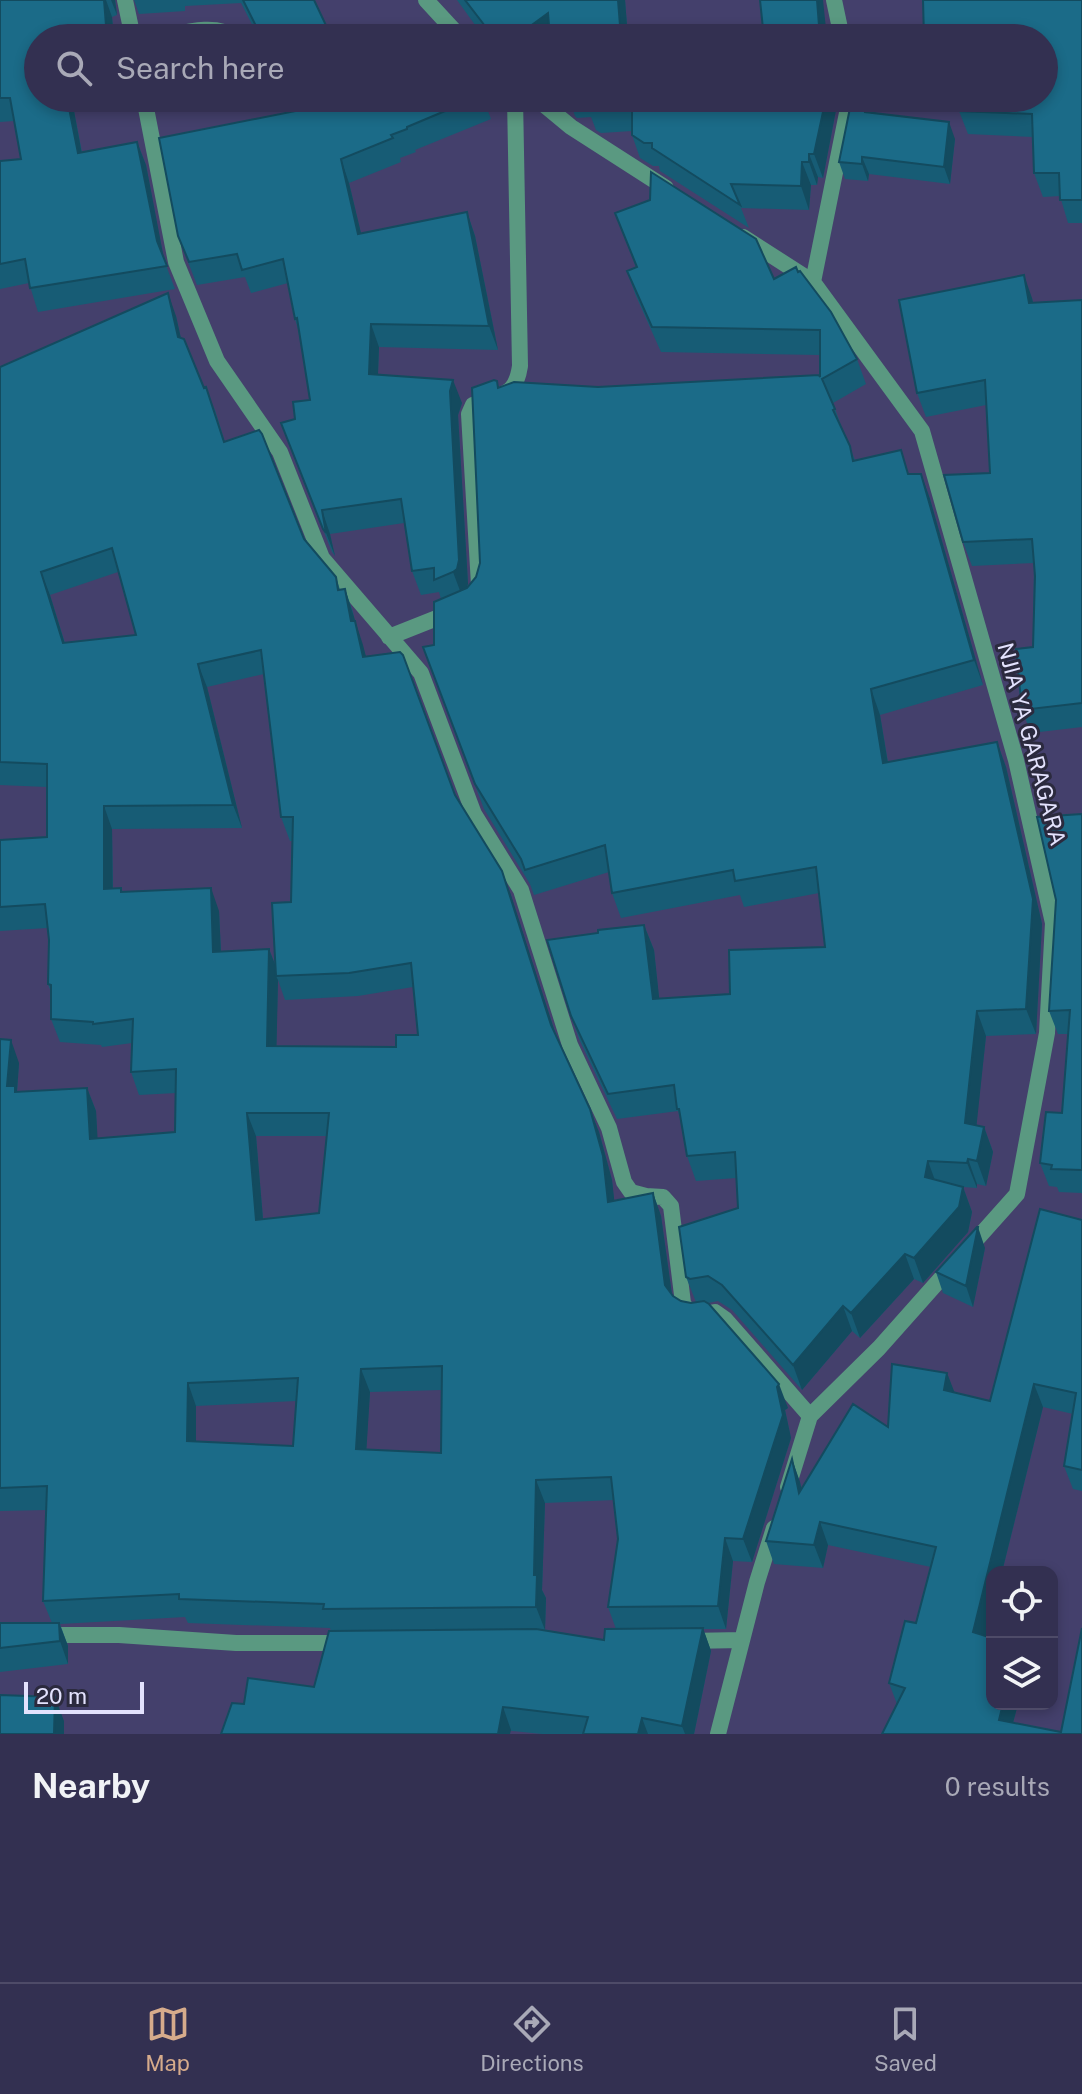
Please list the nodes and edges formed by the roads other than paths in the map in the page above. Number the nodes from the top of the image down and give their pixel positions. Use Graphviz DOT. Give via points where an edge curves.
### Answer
graph roads {
  1 [pos="125,0"];
  2 [pos="426,0"];
  3 [pos="834,0"];
  4 [pos="130,24"];
  5 [pos="447,24"];
  6 [pos="839,24"];
  7 [pos="147,112"];
  8 [pos="515,112"];
  9 [pos="553,112"];
  10 [pos="847,112"];
  11 [pos="679,196"];
  12 [pos="732,230"];
  13 [pos="813,282"];
  14 [pos="389,637"];
  15 [pos="810,1416"];
  16 [pos="24,1635"];
  17 [pos="742,1640"];
  18 [pos="679,1641"];
  19 [pos="362,1643"];
  20 [pos="718,1734"];
  1 -- 4 [label="street"];
  2 -- 5 [label="street"];
  3 -- 6 [label="street"];
  7 -- 14 [label="street" via="176,262 217,361 280,452 322,558"];
  8 -- 14 [label="street" via="520,366 518,382 508,393 473,405 469,414 479,585 468,605"];
  9 -- 11 [label="street"];
  10 -- 13 [label="street"];
  12 -- 13 [label="street, NJIA YA GARAGARA"];
  13 -- 15 [label="street, NJIA YA GARAGARA" via="922,431 1016,760 1053,923 1047,1033 1017,1194 879,1348"];
  14 -- 15 [label="street" via="421,673 474,814 521,890 570,1045 609,1128 624,1182 631,1192 663,1197 671,1206 688,1313 697,1317 715,1312 725,1319"];
  15 -- 17 [label="street, NJIA YA GARAGARA"];
  16 -- 19 [label="street"];
  17 -- 18 [label="street"];
  17 -- 20 [label="street, NJIA YA GARAGARA"];
}
